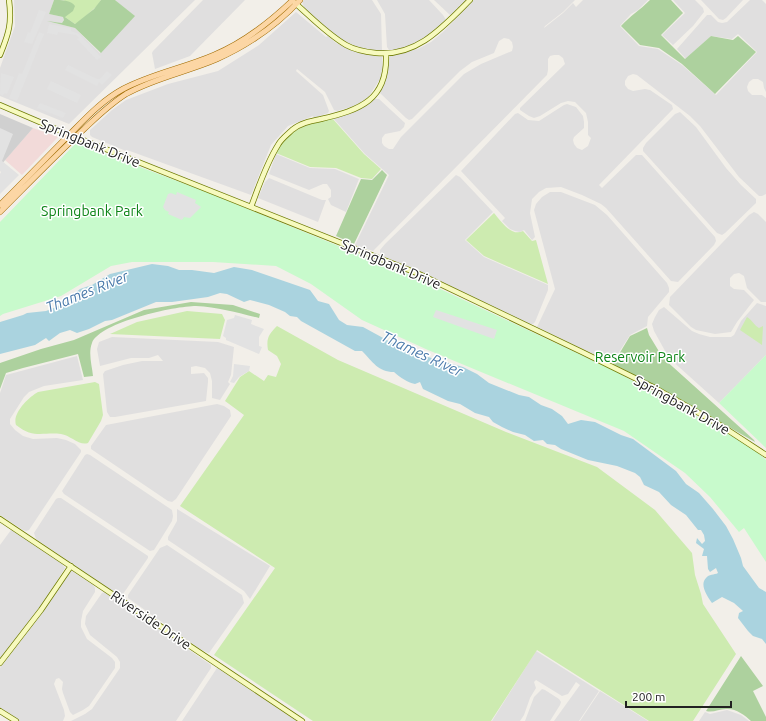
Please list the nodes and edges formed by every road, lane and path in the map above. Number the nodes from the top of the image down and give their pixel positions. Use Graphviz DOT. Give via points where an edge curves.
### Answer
graph roads {
  1 [pos="9,0"];
  2 [pos="470,0"];
  3 [pos="295,1"];
  4 [pos="386,54"];
  5 [pos="0,55"];
  6 [pos="0,105"];
  7 [pos="69,135"];
  8 [pos="75,137"];
  9 [pos="0,205"];
  10 [pos="251,207"];
  11 [pos="0,212"];
  12 [pos="766,455"];
  13 [pos="0,519"];
  14 [pos="71,566"];
  15 [pos="0,663"];
  16 [pos="0,711"];
  17 [pos="16,721"];
  18 [pos="302,721"];
  1 -- 5 [label="main road" via="11,14 8,33"];
  2 -- 4 [label="main road" via="423,43 404,51"];
  3 -- 4 [label="main road" via="330,34 347,46"];
  3 -- 7 [label="main road" via="262,26 214,55 123,89 101,104"];
  3 -- 8 [label="main road" via="265,31 241,47 126,95 107,108"];
  4 -- 10 [label="main road" via="382,85 369,101 348,111 301,124 278,144"];
  6 -- 7 [label="main road, Springbank Drive"];
  7 -- 8 [label="main road, Springbank Drive"];
  7 -- 9 [label="main road"];
  8 -- 10 [label="main road, Springbank Drive"];
  8 -- 11 [label="main road"];
  10 -- 12 [label="main road, Springbank Drive" via="414,272 582,352 681,403"];
  13 -- 14 [label="main road, Riverside Drive"];
  14 -- 15 [label="main road"];
  14 -- 18 [label="main road, Riverside Drive"];
  16 -- 17 [label="main road"];
}
